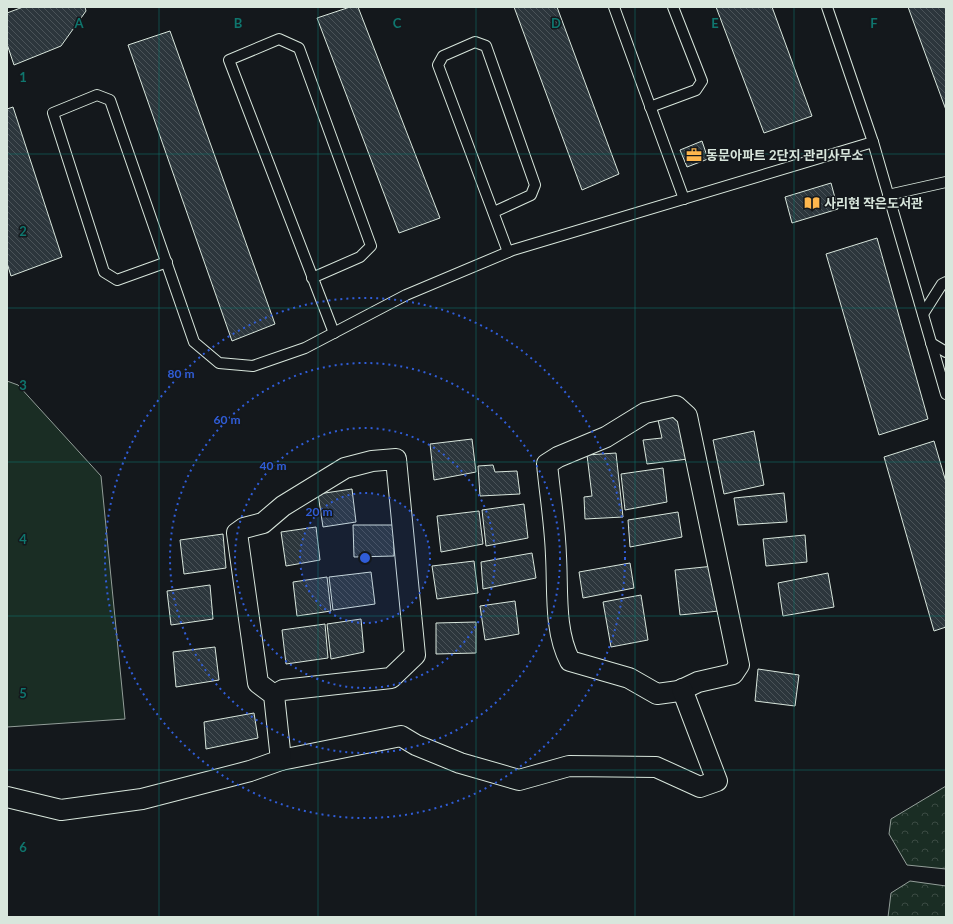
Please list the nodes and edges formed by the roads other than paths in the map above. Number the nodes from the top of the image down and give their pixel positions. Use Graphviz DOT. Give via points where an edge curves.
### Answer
graph roads {
  1 [pos="614,7"];
  2 [pos="673,7"];
  3 [pos="827,7"];
  4 [pos="650,107"];
  5 [pos="873,142"];
  6 [pos="946,182"];
  7 [pos="888,195"];
  8 [pos="684,199"];
  9 [pos="494,212"];
  10 [pos="508,252"];
  11 [pos="167,262"];
  12 [pos="312,278"];
  13 [pos="946,282"];
  14 [pos="923,314"];
  15 [pos="334,333"];
  16 [pos="931,343"];
  17 [pos="946,352"];
  18 [pos="946,394"];
  19 [pos="682,689"];
  20 [pos="274,695"];
  21 [pos="281,760"];
  22 [pos="7,797"];
  1 -- 4 [label="lane"];
  2 -- 4 [label="lane" via="702,81 696,90"];
  3 -- 5 [label="lane"];
  4 -- 8 [label="lane"];
  5 -- 7 [label="lane"];
  5 -- 8 [label="lane"];
  6 -- 7 [label="lane"];
  7 -- 14 [label="lane"];
  8 -- 10 [label="lane"];
  9 -- 9 [label="lane" via="438,65 443,56 475,42 486,46 535,185 531,195"];
  9 -- 10 [label="lane"];
  10 -- 15 [label="lane" via="406,295"];
  11 -- 11 [label="lane" via="110,100 97,95 53,114 104,272 118,280"];
  11 -- 15 [label="lane" via="194,342 219,363 253,366 305,348"];
  12 -- 12 [label="lane" via="229,60 280,39 298,48 371,246 360,257"];
  12 -- 15 [label="lane"];
  13 -- 14 [label="lane" via="942,284"];
  14 -- 16 [label="lane"];
  16 -- 17 [label="lane"];
  16 -- 18 [label="lane"];
  19 -- 19 [label="street" via="698,682 733,674 739,665 687,416 676,406 645,412 606,438 547,464 556,555 557,604 564,650 570,661 629,678 657,694"];
  19 -- 21 [label="street" via="717,781 700,787 656,767 569,766 519,780 460,763 401,736"];
  20 -- 20 [label="street" via="283,690 391,678 415,655 396,459 372,461 345,468 283,506 263,523 244,528 237,533 258,683"];
  20 -- 21 [label="street"];
  21 -- 22 [label="street" via="250,771 142,799 76,808 61,810"];
}
